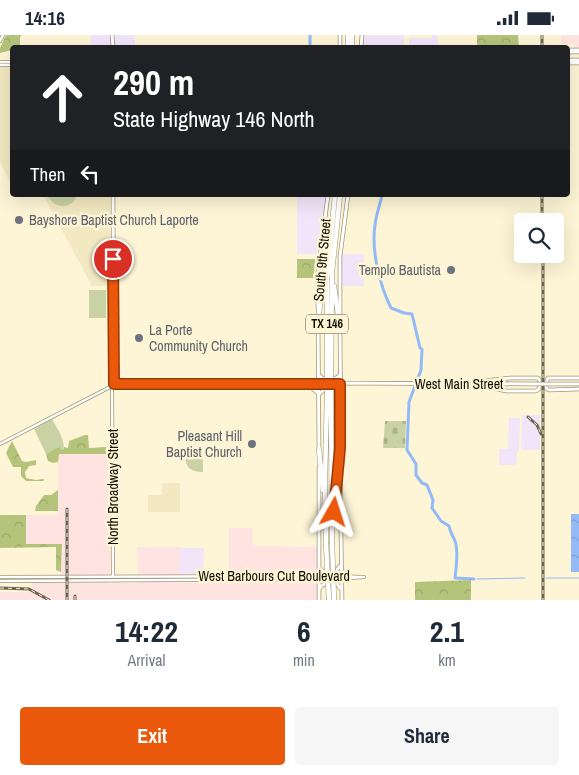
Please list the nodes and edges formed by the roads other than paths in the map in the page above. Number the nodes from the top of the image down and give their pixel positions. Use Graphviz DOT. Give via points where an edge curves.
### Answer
graph roads {
  1 [pos="3,35"];
  2 [pos="0,41"];
  3 [pos="113,197"];
  4 [pos="328,197"];
  5 [pos="335,197"];
  6 [pos="340,197"];
  7 [pos="348,197"];
  8 [pos="332,272"];
  9 [pos="326,277"];
  10 [pos="318,320"];
  11 [pos="340,329"];
  12 [pos="329,371"];
  13 [pos="319,375"];
  14 [pos="340,375"];
  15 [pos="579,378"];
  16 [pos="340,384"];
  17 [pos="579,384"];
  18 [pos="113,385"];
  19 [pos="306,385"];
  20 [pos="319,385"];
  21 [pos="476,385"];
  22 [pos="579,389"];
  23 [pos="340,393"];
  24 [pos="319,394"];
  25 [pos="329,397"];
  26 [pos="0,444"];
  27 [pos="340,448"];
  28 [pos="319,449"];
  29 [pos="326,523"];
  30 [pos="332,529"];
  31 [pos="329,543"];
  32 [pos="341,565"];
  33 [pos="319,568"];
  34 [pos="113,578"];
  35 [pos="318,578"];
  36 [pos="341,578"];
  37 [pos="0,579"];
  38 [pos="319,591"];
  39 [pos="342,591"];
  40 [pos="319,600"];
  41 [pos="329,600"];
  42 [pos="334,600"];
  43 [pos="342,600"];
  1 -- 2 [label="street"];
  3 -- 18 [label="main road"];
  4 -- 10 [label="main road, South 9th Street" via="318,272"];
  5 -- 9 [label="highway, TX 146"];
  6 -- 8 [label="highway, TX 146"];
  7 -- 11 [label="main road" via="340,256"];
  8 -- 11 [label="highway"];
  8 -- 12 [label="highway, TX 146"];
  9 -- 10 [label="highway"];
  9 -- 12 [label="highway, TX 146"];
  10 -- 13 [label="main road, South 9th Street"];
  11 -- 14 [label="main road"];
  12 -- 25 [label="highway, TX 146, bridge"];
  13 -- 14 [label="main road" via="322,379 335,379"];
  13 -- 20 [label="main road, South 9th Street"];
  14 -- 16 [label="main road"];
  15 -- 22 [label="main road" via="548,378 545,385 549,390"];
  16 -- 20 [label="main road, West Main Street"];
  16 -- 21 [label="main road, West Main Street"];
  16 -- 23 [label="main road"];
  17 -- 21 [label="main road, West Main Street, bridge"];
  18 -- 19 [label="main road, West Main Street"];
  18 -- 26 [label="street"];
  18 -- 34 [label="street, North Broadway Street"];
  19 -- 20 [label="main road, West Main Street"];
  19 -- 24 [label="main road"];
  20 -- 24 [label="main road, South 9th Street"];
  21 -- 21 [label="main road" via="506,391 536,391 540,387 539,380 535,378 498,379"];
  23 -- 24 [label="main road" via="324,390"];
  23 -- 27 [label="main road"];
  24 -- 28 [label="main road, South 9th Street"];
  25 -- 29 [label="highway, TX 146"];
  25 -- 30 [label="highway, TX 146"];
  27 -- 30 [label="highway"];
  27 -- 32 [label="main road"];
  28 -- 29 [label="highway"];
  28 -- 33 [label="main road, South 9th Street"];
  29 -- 31 [label="highway, TX 146"];
  30 -- 31 [label="highway, TX 146"];
  31 -- 41 [label="highway, TX 146, bridge"];
  31 -- 42 [label="highway, TX 146, bridge"];
  32 -- 33 [label="main road" via="335,572 324,572"];
  32 -- 36 [label="main road"];
  33 -- 35 [label="main road, South 9th Street"];
  34 -- 35 [label="street, West Barbours Cut Boulevard"];
  34 -- 37 [label="street, West Barbours Cut Boulevard"];
  35 -- 36 [label="street, West Barbours Cut Boulevard"];
  35 -- 38 [label="main road, South 9th Street"];
  36 -- 36 [label="street, West Barbours Cut Boulevard" via="364,577"];
  36 -- 39 [label="main road"];
  38 -- 39 [label="main road" via="322,585 332,583"];
  38 -- 40 [label="main road, South 9th Street"];
  39 -- 43 [label="main road"];
}
